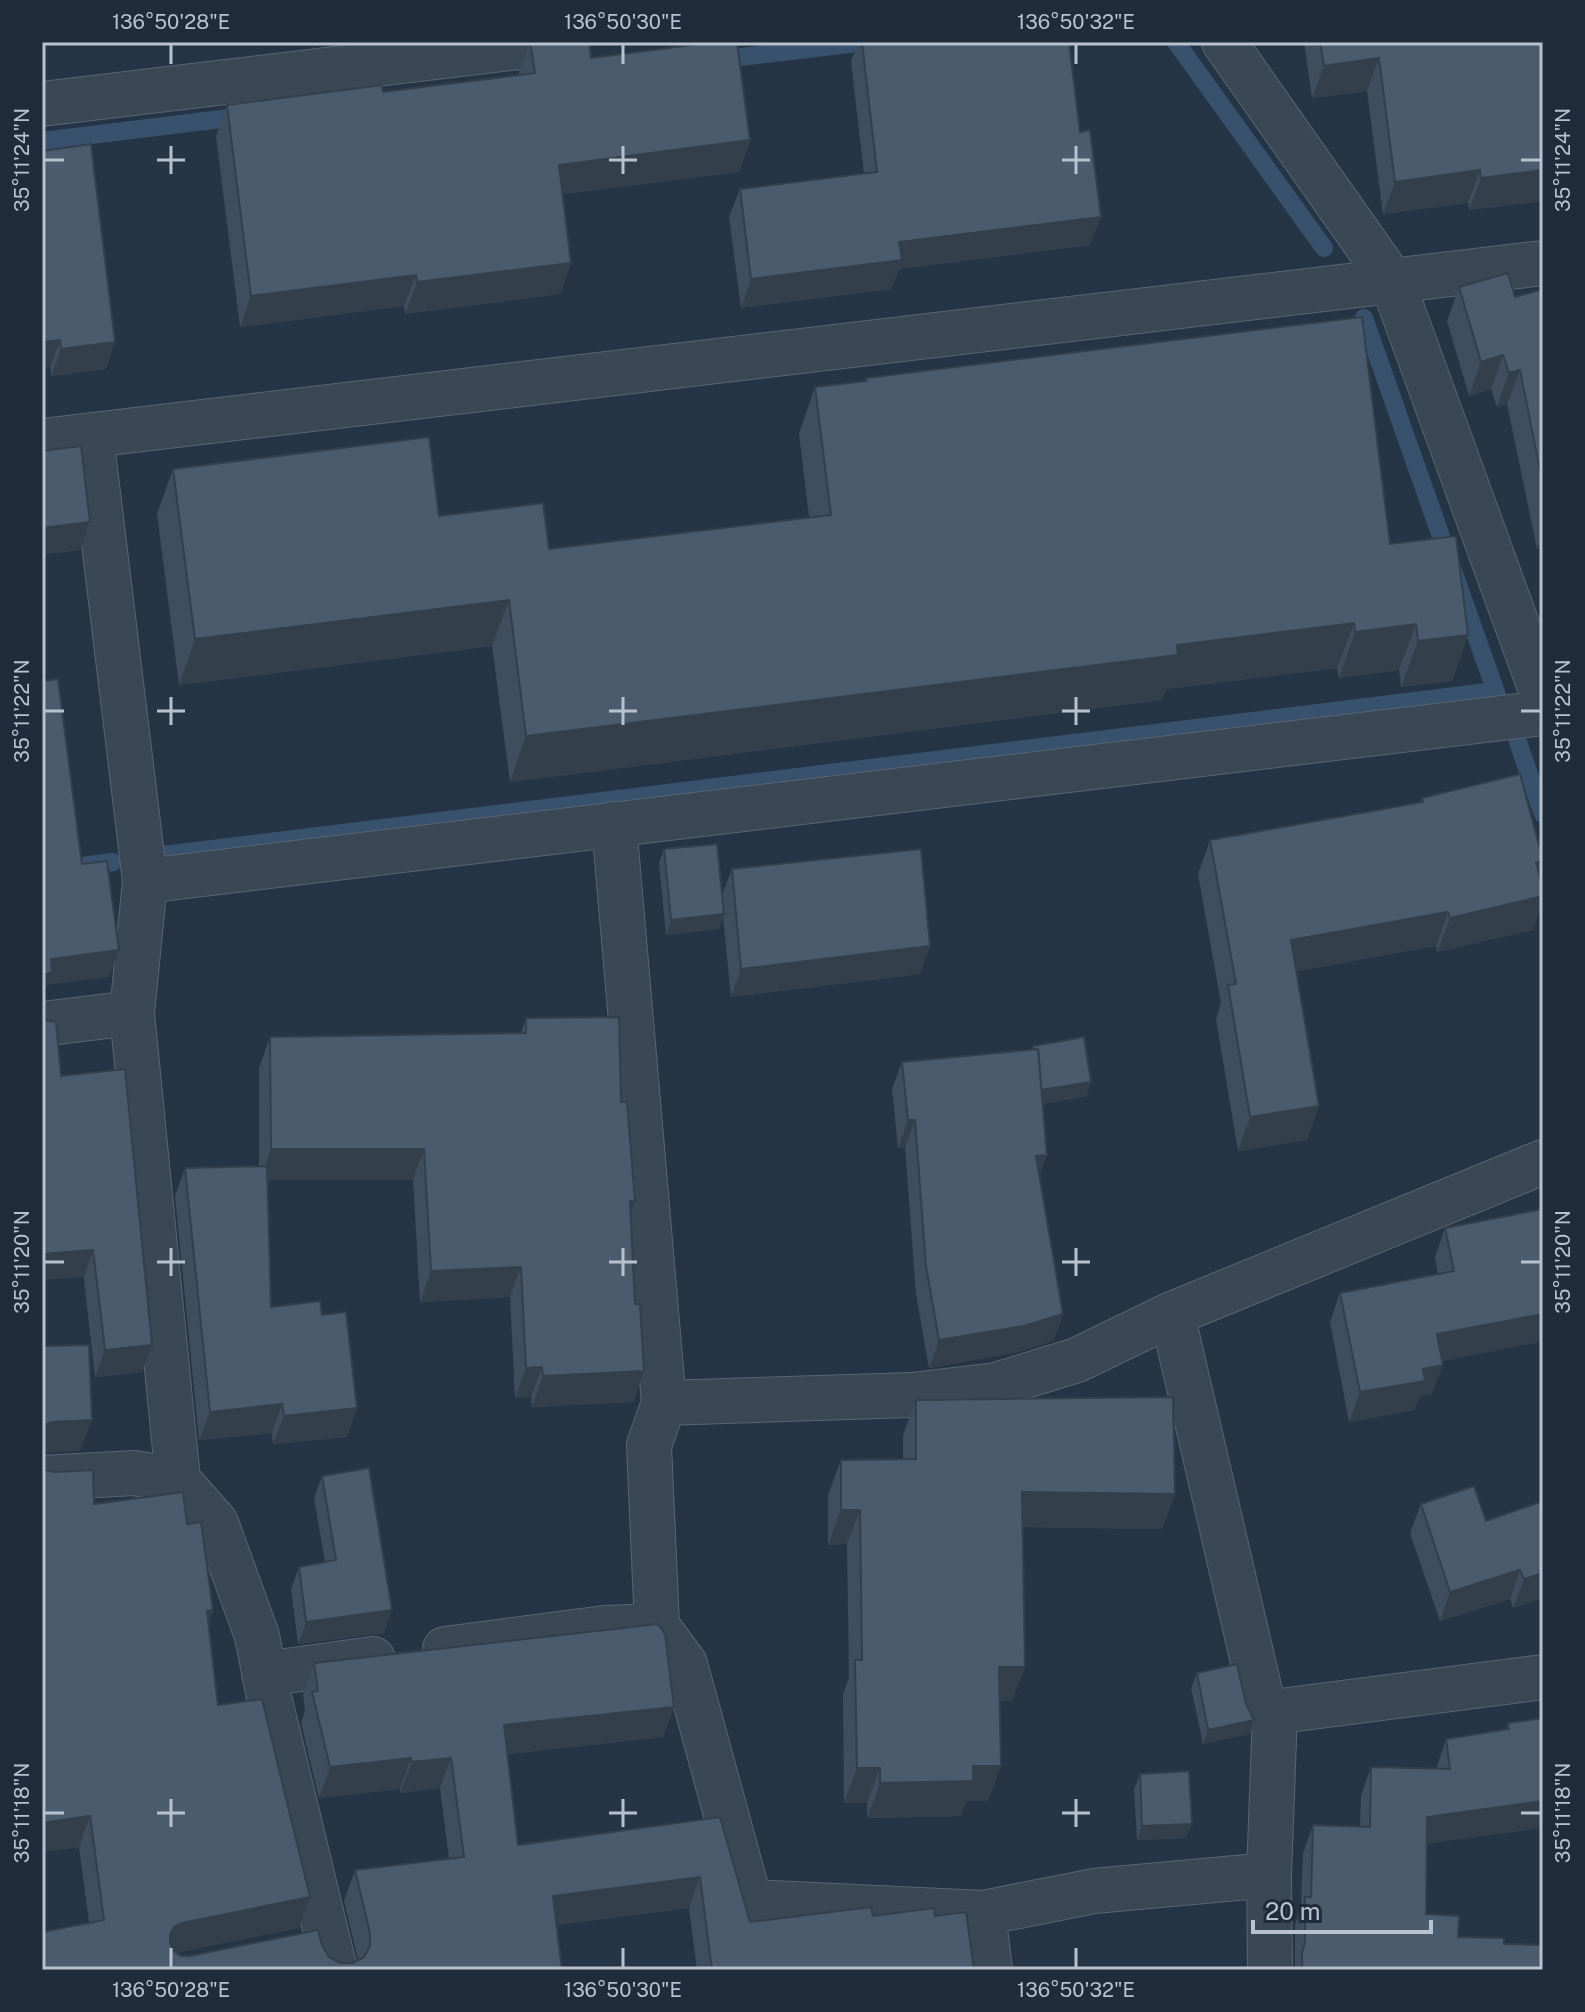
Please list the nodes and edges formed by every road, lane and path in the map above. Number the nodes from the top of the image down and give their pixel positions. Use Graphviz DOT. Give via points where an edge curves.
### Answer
graph roads {
  1 [pos="560,42"];
  2 [pos="1224,42"];
  3 [pos="42,104"];
  4 [pos="1543,263"];
  5 [pos="1392,281"];
  6 [pos="91,436"];
  7 [pos="42,441"];
  8 [pos="1543,696"];
  9 [pos="1543,713"];
  10 [pos="614,824"];
  11 [pos="145,881"];
  12 [pos="132,1013"];
  13 [pos="42,1024"];
  14 [pos="1543,1162"];
  15 [pos="1172,1314"];
  16 [pos="664,1403"];
  17 [pos="42,1478"];
  18 [pos="178,1480"];
  19 [pos="657,1626"];
  20 [pos="264,1674"];
  21 [pos="1543,1677"];
  22 [pos="1275,1712"];
  23 [pos="1269,1875"];
  24 [pos="983,1913"];
  25 [pos="335,1970"];
  26 [pos="990,1970"];
  27 [pos="1270,1970"];
  1 -- 3 [label="street"];
  2 -- 5 [label="street"];
  4 -- 5 [label="street"];
  5 -- 6 [label="street"];
  5 -- 8 [label="street"];
  6 -- 7 [label="street"];
  6 -- 11 [label="street"];
  9 -- 10 [label="street"];
  10 -- 11 [label="street"];
  10 -- 16 [label="street"];
  11 -- 12 [label="street"];
  12 -- 13 [label="street"];
  12 -- 18 [label="street"];
  14 -- 15 [label="street"];
  15 -- 16 [label="street" via="1077,1360 996,1385 912,1395"];
  15 -- 22 [label="street" via="1265,1713"];
  16 -- 19 [label="street" via="649,1445"];
  17 -- 18 [label="street" via="134,1473"];
  18 -- 20 [label="street" via="216,1523 257,1636"];
  19 -- 20 [label="street" via="605,1628"];
  19 -- 24 [label="street" via="685,1664 750,1902"];
  20 -- 25 [label="street"];
  21 -- 22 [label="street"];
  22 -- 23 [label="street"];
  23 -- 24 [label="street" via="1094,1891"];
  23 -- 27 [label="street"];
  24 -- 26 [label="street"];
}
